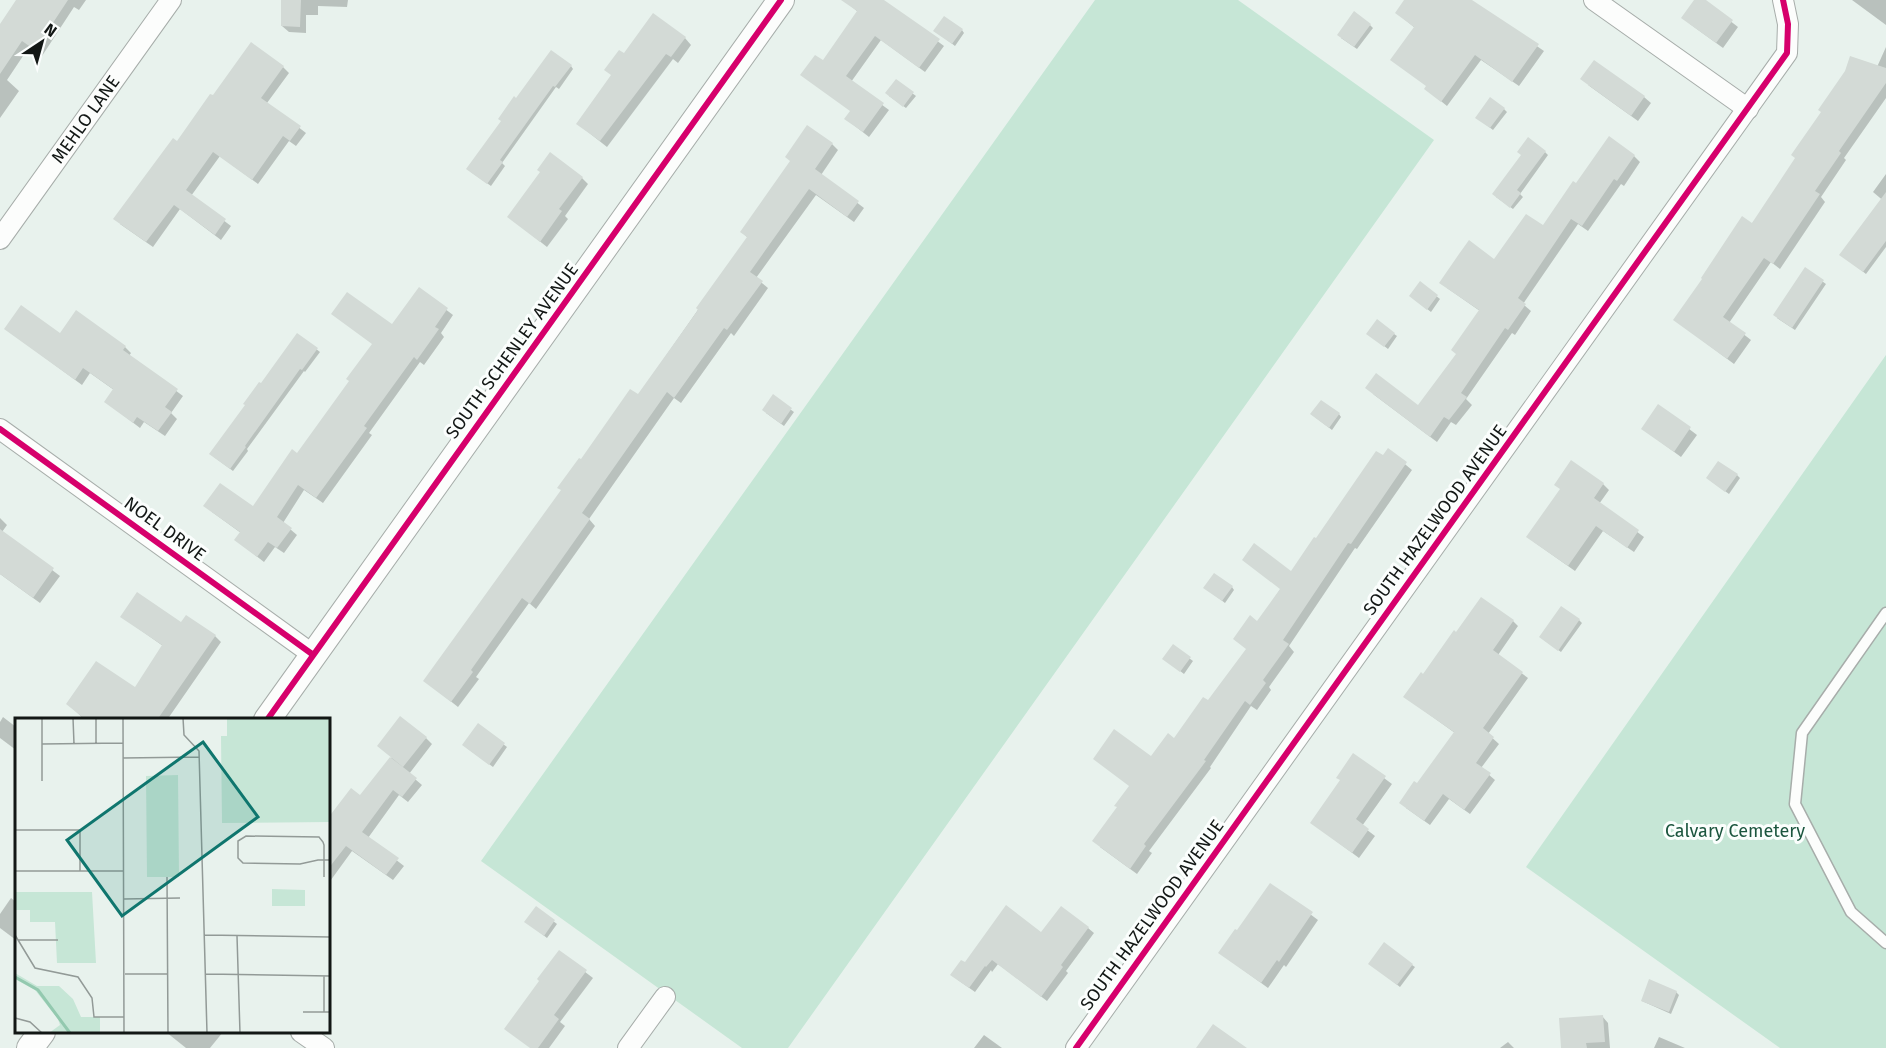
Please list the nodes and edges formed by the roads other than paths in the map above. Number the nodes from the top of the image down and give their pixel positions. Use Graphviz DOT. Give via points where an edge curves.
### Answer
graph roads {
  1 [pos="171,0"];
  2 [pos="782,0"];
  3 [pos="1594,0"];
  4 [pos="1783,0"];
  5 [pos="1748,109"];
  6 [pos="0,239"];
  7 [pos="0,429"];
  8 [pos="1886,613"];
  9 [pos="312,654"];
  10 [pos="268,718"];
  11 [pos="1886,943"];
  12 [pos="664,997"];
  13 [pos="41,1033"];
  14 [pos="302,1033"];
  15 [pos="30,1048"];
  16 [pos="324,1048"];
  17 [pos="628,1048"];
  18 [pos="1076,1048"];
  1 -- 6 [label="street, MEHLO LANE"];
  2 -- 9 [label="street, SOUTH SCHENLEY AVENUE"];
  3 -- 5 [label="street"];
  4 -- 5 [label="street, SOUTH HAZELWOOD AVENUE" via="1788,24 1787,53"];
  5 -- 18 [label="street, SOUTH HAZELWOOD AVENUE"];
  7 -- 9 [label="street, NOEL DRIVE"];
  8 -- 11 [label="lane" via="1802,733 1795,804 1851,912"];
  9 -- 10 [label="street, SOUTH SCHENLEY AVENUE"];
  12 -- 17 [label="street"];
  13 -- 15 [label="street"];
  14 -- 16 [label="street"];
}
